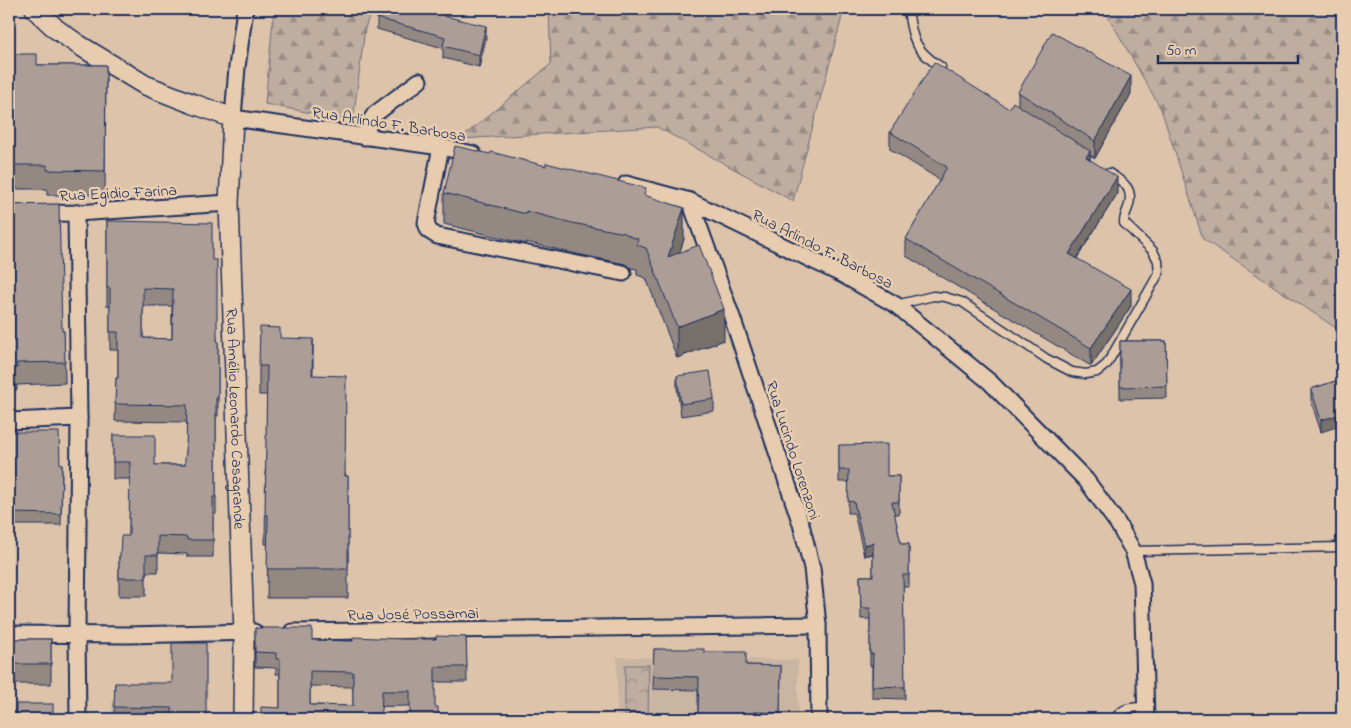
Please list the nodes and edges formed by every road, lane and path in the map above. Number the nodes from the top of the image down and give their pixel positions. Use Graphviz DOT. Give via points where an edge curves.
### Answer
graph roads {
  1 [pos="35,9"];
  2 [pos="245,9"];
  3 [pos="908,9"];
  4 [pos="949,72"];
  5 [pos="418,81"];
  6 [pos="233,118"];
  7 [pos="365,137"];
  8 [pos="441,148"];
  9 [pos="488,156"];
  10 [pos="1100,168"];
  11 [pos="614,181"];
  12 [pos="690,201"];
  13 [pos="229,203"];
  14 [pos="76,213"];
  15 [pos="9,214"];
  16 [pos="623,273"];
  17 [pos="896,305"];
  18 [pos="79,418"];
  19 [pos="9,421"];
  20 [pos="1342,547"];
  21 [pos="1133,551"];
  22 [pos="818,625"];
  23 [pos="244,632"];
  24 [pos="9,634"];
  25 [pos="77,634"];
  26 [pos="1146,713"];
  27 [pos="78,719"];
  28 [pos="243,719"];
  29 [pos="819,719"];
  30 [pos="1115,719"];
  1 -- 6 [label="street" via="79,45 145,85"];
  2 -- 6 [label="street"];
  3 -- 4 [label="lane" via="910,29 916,44 932,62"];
  5 -- 7 [label="street" via="375,114"];
  6 -- 7 [label="street, Rua Arlindo F. Barbosa"];
  6 -- 13 [label="street, Rua Amélio Leonardo Casagrande"];
  7 -- 8 [label="street, Rua Arlindo F. Barbosa"];
  8 -- 9 [label="street, Rua Arlindo F. Barbosa"];
  8 -- 16 [label="street" via="426,223 429,231 437,236"];
  10 -- 17 [label="lane" via="1126,184 1130,202 1124,223 1153,251 1160,273 1107,364 1097,372 1072,372 962,302 934,296"];
  11 -- 12 [label="street, Rua Arlindo F. Barbosa"];
  12 -- 17 [label="street, Rua Arlindo F. Barbosa" via="843,275"];
  12 -- 22 [label="street, Rua Lucindo Lorenzoni" via="801,524 812,568"];
  13 -- 14 [label="street, Rua Egidio Farina"];
  13 -- 23 [label="street, Rua Amélio Leonardo Casagrande"];
  14 -- 15 [label="street, Rua Egidio Farina"];
  14 -- 18 [label="street"];
  17 -- 21 [label="street, Rua Arlindo F. Barbosa" via="990,382 1086,480"];
  18 -- 19 [label="street"];
  18 -- 25 [label="street"];
  20 -- 21 [label="lane"];
  21 -- 26 [label="street, Rua Arlindo F. Barbosa" via="1142,583"];
  22 -- 23 [label="street, Rua José Possamai"];
  22 -- 29 [label="street, Rua Lucindo Lorenzoni"];
  23 -- 25 [label="street, Rua José Possamai"];
  23 -- 28 [label="street, Rua Amélio Leonardo Casagrande"];
  24 -- 25 [label="street, Rua José Possamai"];
  25 -- 27 [label="street"];
  26 -- 30 [label="lane" via="1124,709"];
}
